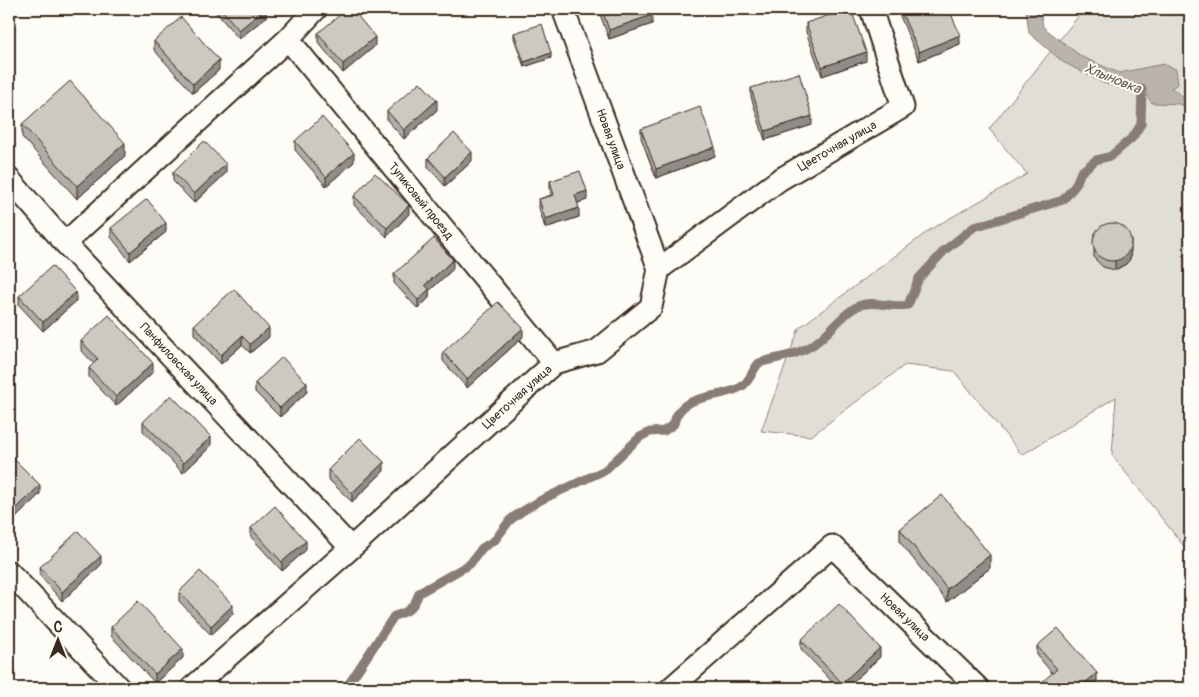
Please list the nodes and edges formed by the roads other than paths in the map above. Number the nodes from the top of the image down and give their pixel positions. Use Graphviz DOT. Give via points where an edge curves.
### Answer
graph roads {
  1 [pos="316,9"];
  2 [pos="563,9"];
  3 [pos="871,9"];
  4 [pos="288,39"];
  5 [pos="9,179"];
  6 [pos="65,243"];
  7 [pos="659,269"];
  8 [pos="554,363"];
  9 [pos="351,548"];
  10 [pos="9,572"];
  11 [pos="119,688"];
  12 [pos="192,688"];
  13 [pos="671,688"];
  14 [pos="978,688"];
  1 -- 4 [label="street"];
  2 -- 7 [label="street, Новая улица"];
  3 -- 7 [label="street, Цветочная улица" via="903,107 779,180"];
  4 -- 6 [label="street"];
  4 -- 8 [label="street, Тупиковый проезд"];
  5 -- 6 [label="street, Панфиловская улица"];
  6 -- 9 [label="street, Панфиловская улица"];
  7 -- 8 [label="street, Цветочная улица" via="651,307 597,351"];
  8 -- 9 [label="street, Цветочная улица"];
  9 -- 12 [label="street, Цветочная улица"];
  10 -- 11 [label="street"];
  13 -- 14 [label="street, Новая улица" via="832,546"];
}
